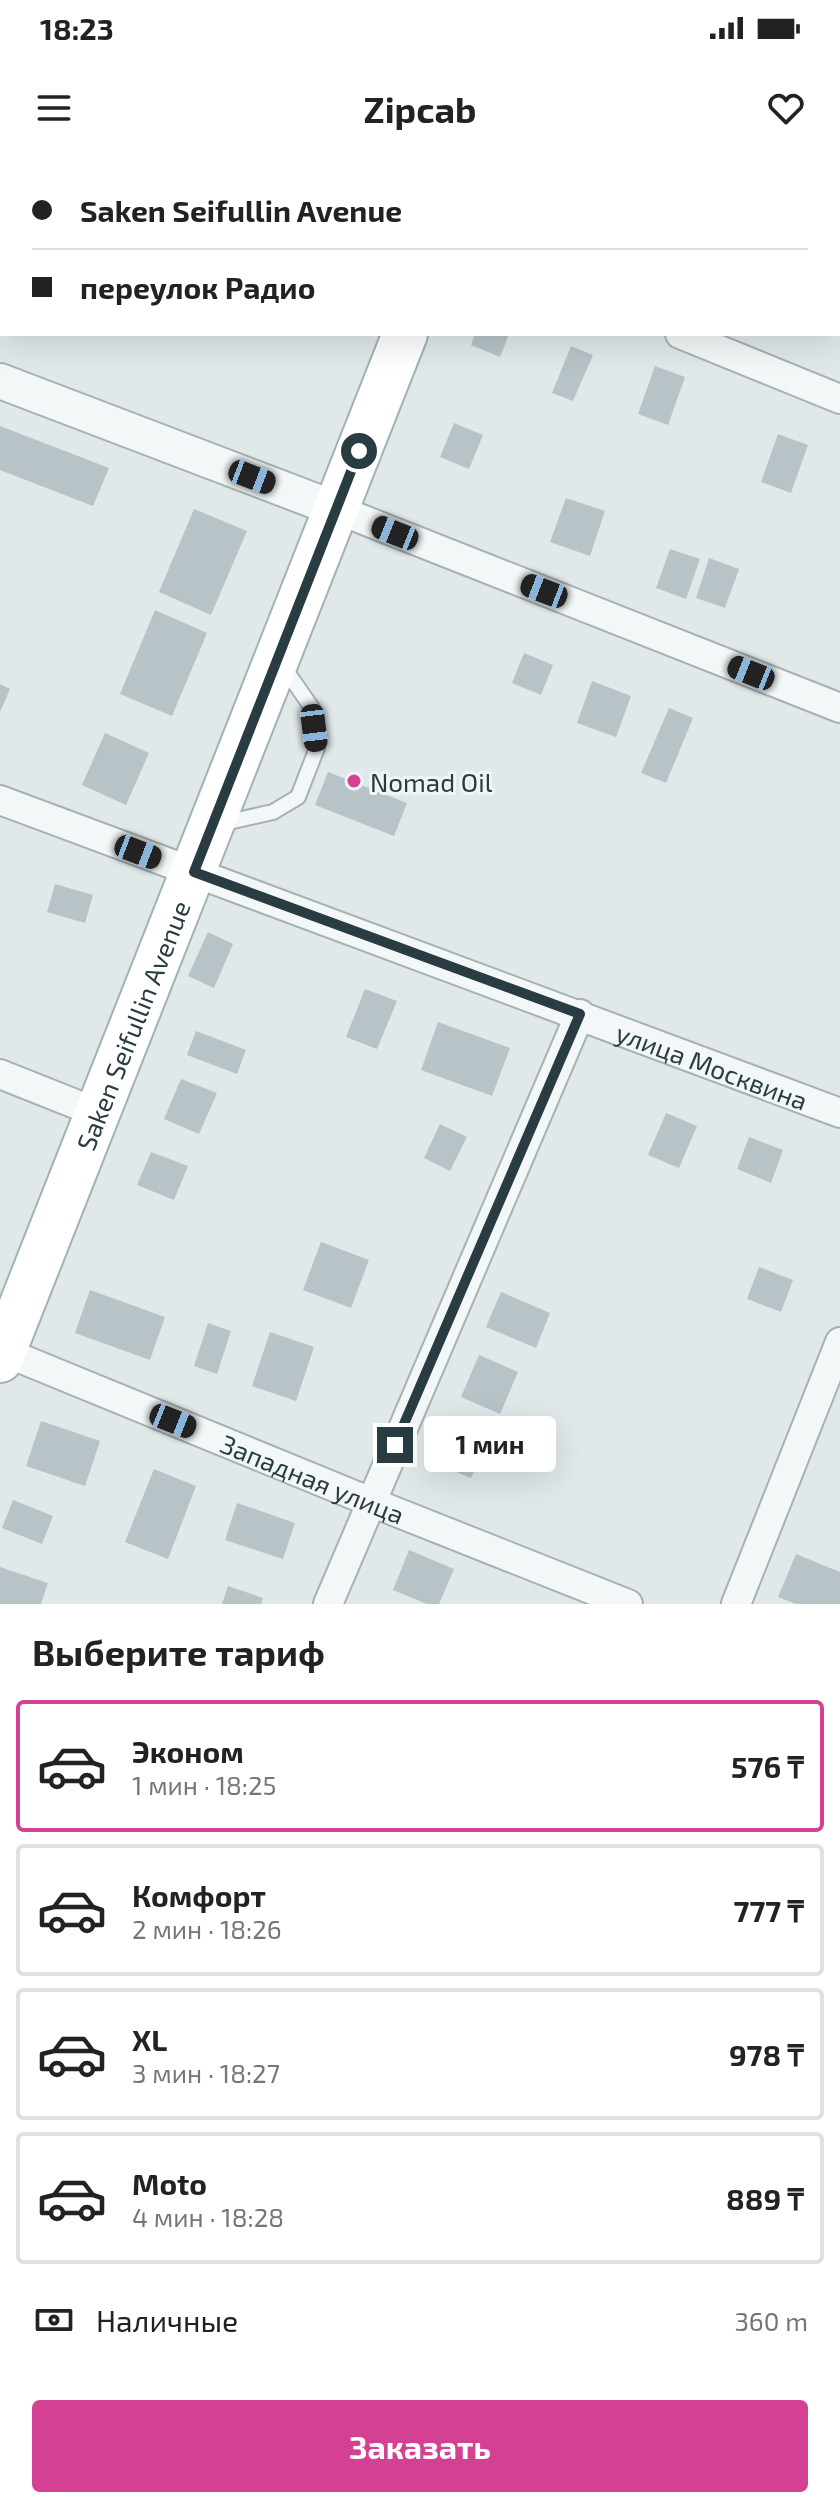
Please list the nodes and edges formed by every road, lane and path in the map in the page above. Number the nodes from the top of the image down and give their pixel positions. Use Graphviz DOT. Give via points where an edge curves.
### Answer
graph roads {
  1 [pos="404,336"];
  2 [pos="698,337"];
  3 [pos="0,381"];
  4 [pos="840,399"];
  5 [pos="336,509"];
  6 [pos="278,658"];
  7 [pos="840,708"];
  8 [pos="0,800"];
  9 [pos="212,826"];
  10 [pos="194,872"];
  11 [pos="580,1014"];
  12 [pos="0,1074"];
  13 [pos="98,1113"];
  14 [pos="840,1113"];
  15 [pos="840,1342"];
  16 [pos="1,1354"];
  17 [pos="371,1502"];
  18 [pos="328,1604"];
  19 [pos="628,1604"];
  20 [pos="736,1604"];
  1 -- 5 [label="main road, Saken Seifullin Avenue"];
  2 -- 4 [label="street"];
  3 -- 5 [label="street"];
  5 -- 6 [label="main road, Saken Seifullin Avenue"];
  5 -- 7 [label="street"];
  6 -- 9 [label="main road, Saken Seifullin Avenue"];
  6 -- 9 [label="lane" via="312,708 317,748 298,797 273,812"];
  8 -- 10 [label="street, улица Москвина"];
  9 -- 10 [label="main road, Saken Seifullin Avenue"];
  10 -- 11 [label="street, улица Москвина"];
  10 -- 13 [label="main road, Saken Seifullin Avenue"];
  11 -- 14 [label="street, улица Москвина"];
  11 -- 17 [label="street"];
  12 -- 13 [label="street"];
  13 -- 16 [label="main road, Saken Seifullin Avenue"];
  15 -- 20 [label="street"];
  16 -- 17 [label="street, Западная улица"];
  17 -- 18 [label="street"];
  17 -- 19 [label="street, Западная улица"];
}
